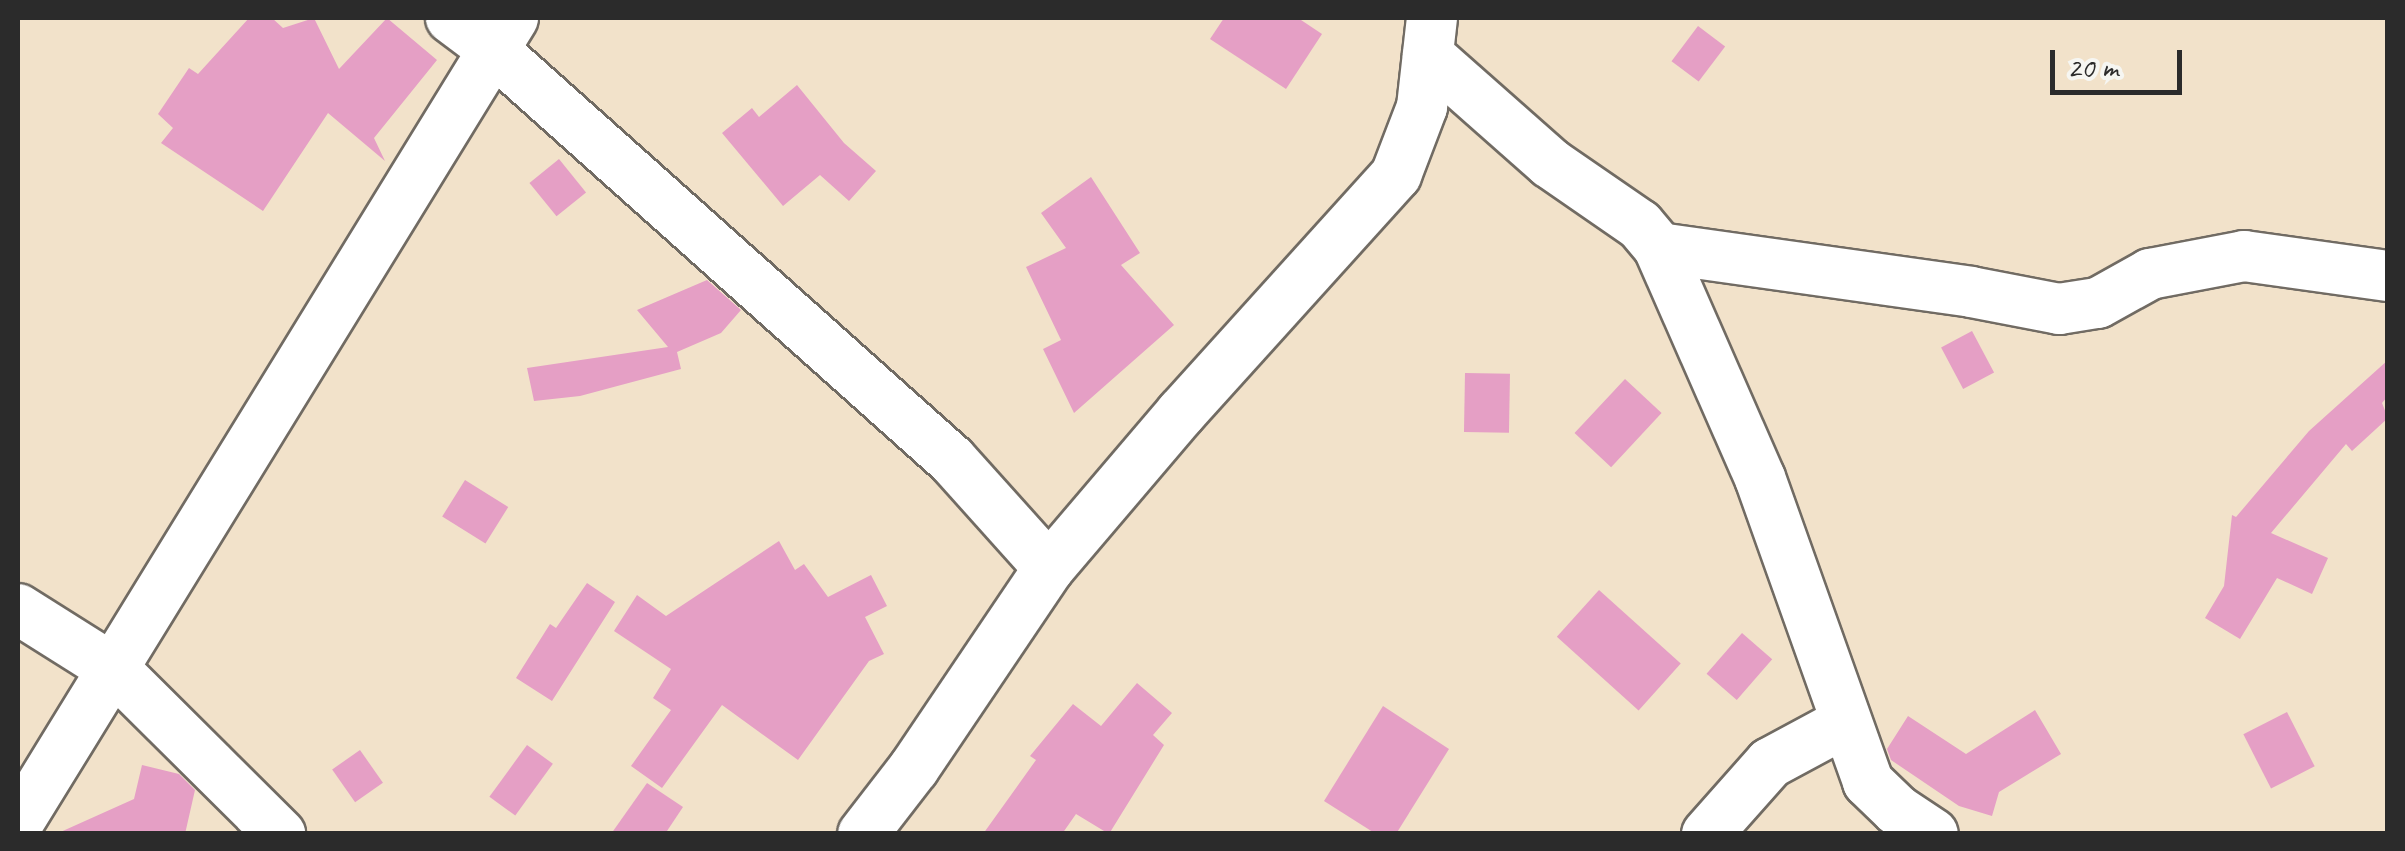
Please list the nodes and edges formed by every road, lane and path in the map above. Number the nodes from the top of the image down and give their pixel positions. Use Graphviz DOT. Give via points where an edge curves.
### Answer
graph roads {
  1 [pos="451,18"];
  2 [pos="502,33"];
  3 [pos="1430,36"];
  4 [pos="1659,248"];
  5 [pos="2388,276"];
  6 [pos="1049,568"];
  7 [pos="18,609"];
  8 [pos="115,670"];
  9 [pos="1846,722"];
  10 [pos="18,824"];
  11 [pos="280,834"];
  12 [pos="863,834"];
  13 [pos="1706,834"];
  14 [pos="1934,834"];
  1 -- 2 [label="street"];
  2 -- 6 [label="street" via="952,460"];
  2 -- 8 [label="street"];
  3 -- 4 [label="street" via="1550,163 1640,225"];
  3 -- 6 [label="street" via="1422,107 1396,175"];
  4 -- 5 [label="street" via="2059,309 2098,303 2150,274 2244,256"];
  4 -- 9 [label="street" via="1760,478"];
  6 -- 12 [label="street"];
  7 -- 8 [label="street"];
  8 -- 10 [label="street"];
  8 -- 11 [label="street"];
  9 -- 13 [label="street" via="1770,763"];
  9 -- 14 [label="street" via="1868,782"];
}
